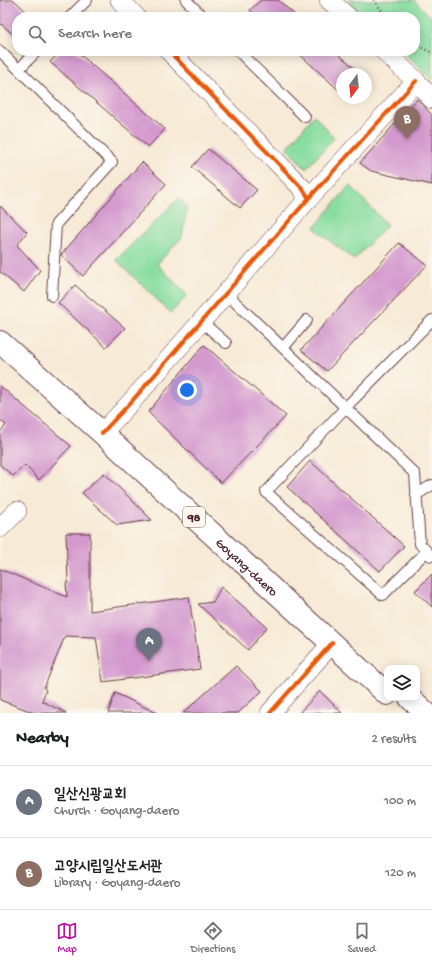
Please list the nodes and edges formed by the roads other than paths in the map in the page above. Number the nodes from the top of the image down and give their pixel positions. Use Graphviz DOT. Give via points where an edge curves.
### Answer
graph roads {
  1 [pos="87,0"];
  2 [pos="120,0"];
  3 [pos="186,0"];
  4 [pos="329,0"];
  5 [pos="75,12"];
  6 [pos="131,12"];
  7 [pos="198,12"];
  8 [pos="342,12"];
  9 [pos="0,51"];
  10 [pos="32,56"];
  11 [pos="174,56"];
  12 [pos="243,56"];
  13 [pos="389,56"];
  14 [pos="19,69"];
  15 [pos="416,81"];
  16 [pos="432,99"];
  17 [pos="305,117"];
  18 [pos="310,198"];
  19 [pos="228,292"];
  20 [pos="52,296"];
  21 [pos="307,320"];
  22 [pos="432,320"];
  23 [pos="202,322"];
  24 [pos="0,327"];
  25 [pos="0,342"];
  26 [pos="226,343"];
  27 [pos="283,348"];
  28 [pos="346,408"];
  29 [pos="106,429"];
  30 [pos="432,485"];
  31 [pos="416,495"];
  32 [pos="17,511"];
  33 [pos="0,528"];
  34 [pos="430,554"];
  35 [pos="332,643"];
  36 [pos="384,674"];
  37 [pos="384,691"];
  38 [pos="394,701"];
  39 [pos="413,701"];
  40 [pos="270,713"];
  41 [pos="408,713"];
  42 [pos="426,713"];
  1 -- 5 [label="lane"];
  2 -- 6 [label="street"];
  3 -- 7 [label="lane"];
  4 -- 8 [label="street"];
  9 -- 14 [label="lane"];
  10 -- 14 [label="lane"];
  11 -- 18 [label="street"];
  12 -- 17 [label="lane"];
  13 -- 15 [label="street"];
  14 -- 20 [label="lane" via="112,162 56,224"];
  15 -- 16 [label="street"];
  15 -- 18 [label="street"];
  18 -- 19 [label="street"];
  19 -- 23 [label="street"];
  19 -- 27 [label="lane" via="236,303"];
  21 -- 27 [label="lane"];
  22 -- 28 [label="lane"];
  23 -- 26 [label="lane"];
  23 -- 29 [label="street"];
  24 -- 29 [label="main road, Goyang-daero / 98"];
  25 -- 29 [label="main road, Goyang-daero / 98"];
  27 -- 28 [label="lane"];
  28 -- 31 [label="lane" via="415,474"];
  28 -- 34 [label="lane" via="266,492 383,595"];
  29 -- 35 [label="main road, Goyang-daero / 98"];
  29 -- 36 [label="main road, Goyang-daero / 98"];
  30 -- 31 [label="lane"];
  31 -- 34 [label="lane" via="420,544"];
  32 -- 33 [label="street"];
  35 -- 37 [label="main road, Goyang-daero / 98"];
  35 -- 40 [label="street"];
  38 -- 41 [label="main road"];
  39 -- 42 [label="main road"];
}
